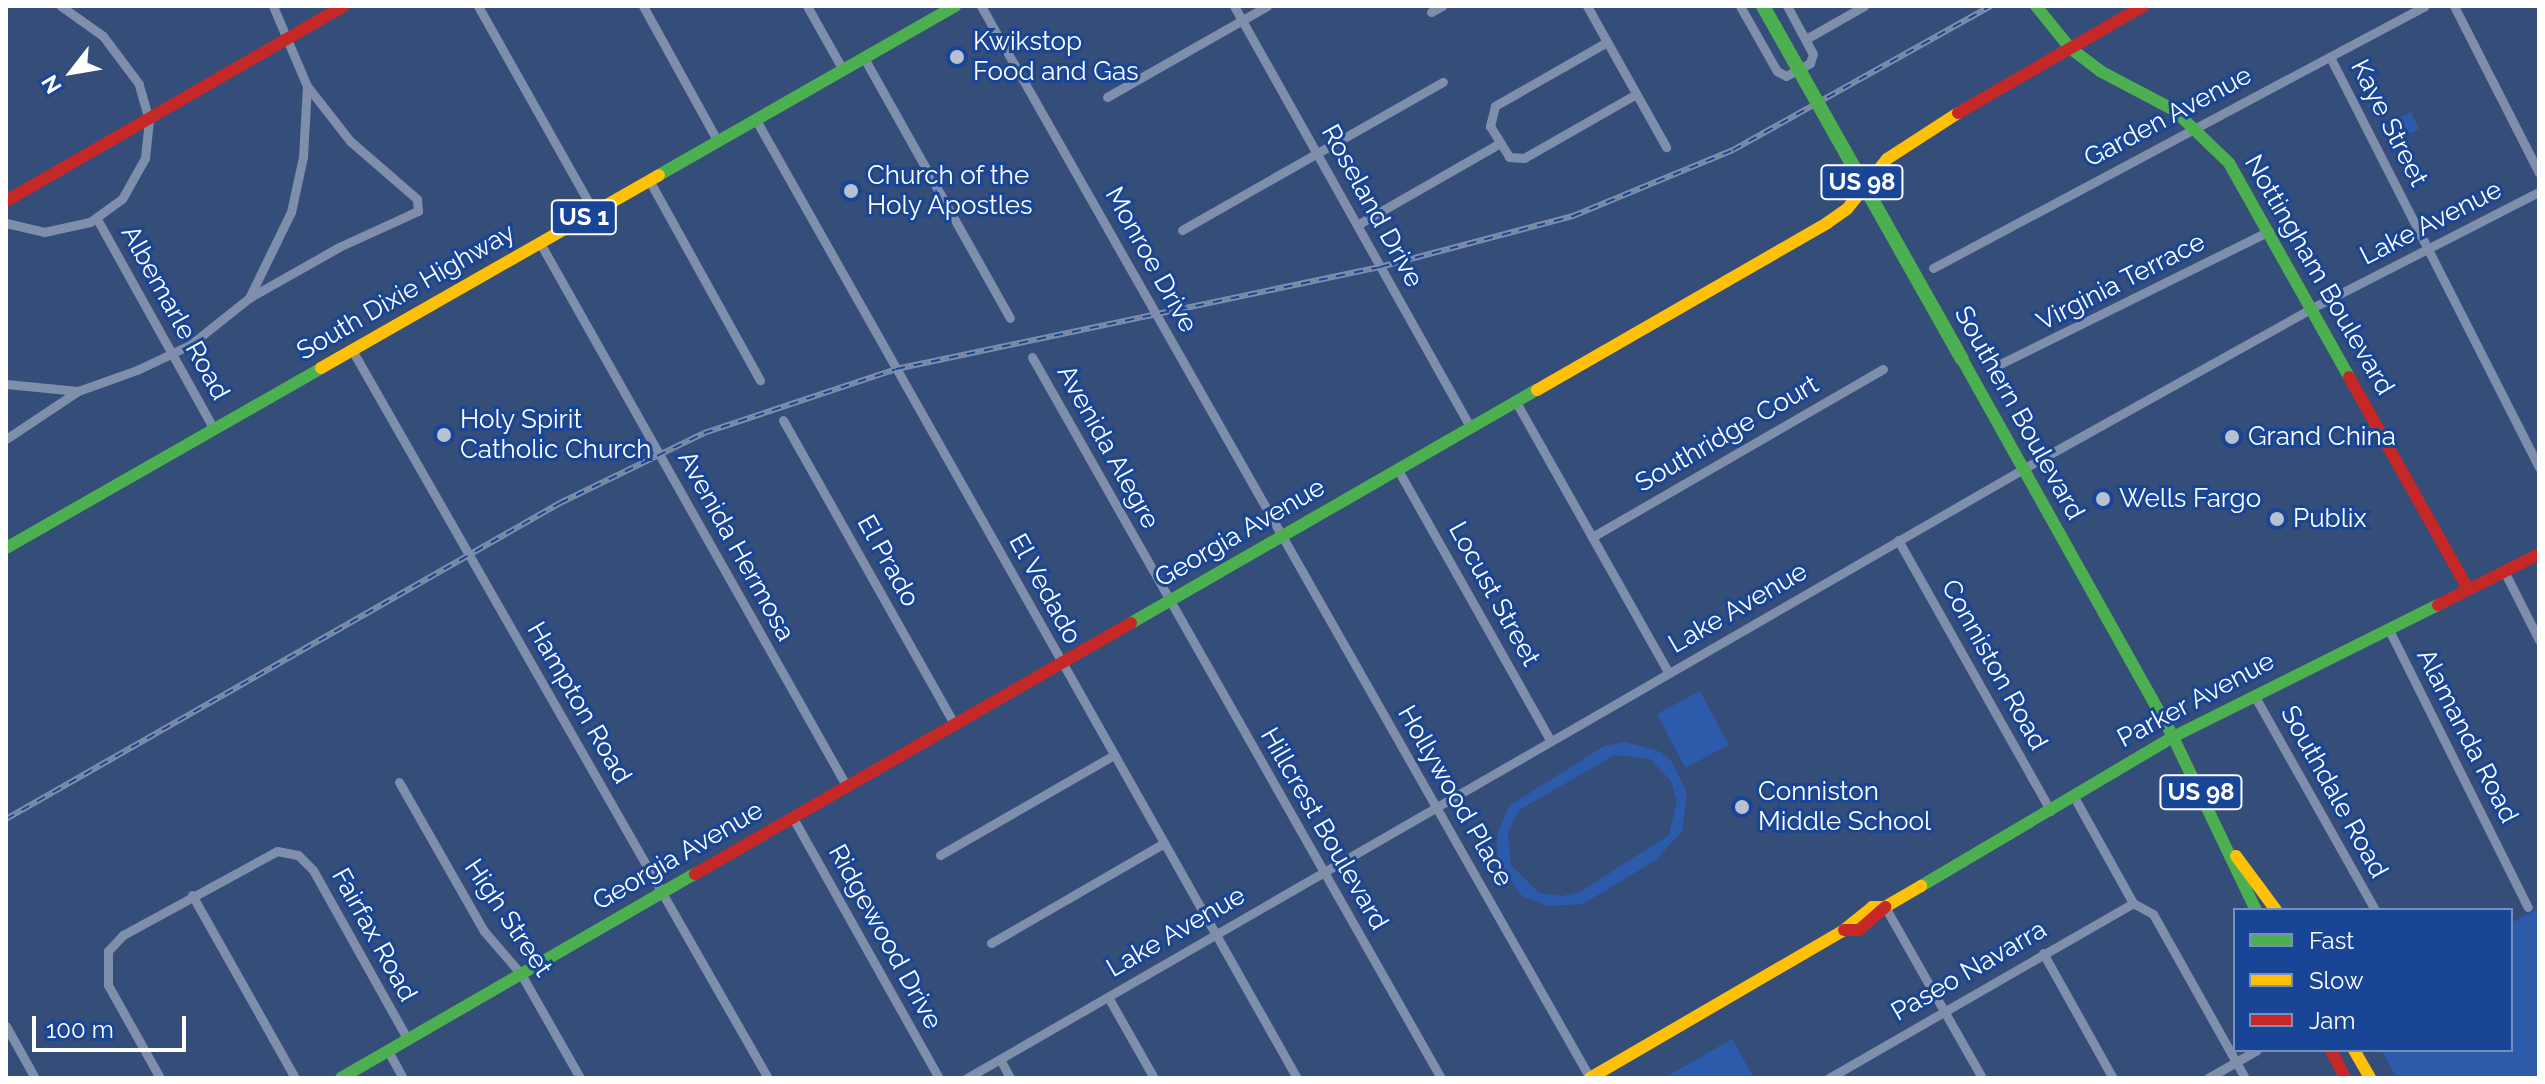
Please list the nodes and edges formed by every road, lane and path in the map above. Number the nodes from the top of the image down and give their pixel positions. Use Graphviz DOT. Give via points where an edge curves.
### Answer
graph roads {
  1 [pos="61,6"];
  2 [pos="273,6"];
  3 [pos="344,6"];
  4 [pos="478,6"];
  5 [pos="643,6"];
  6 [pos="807,6"];
  7 [pos="955,6"];
  8 [pos="981,6"];
  9 [pos="1234,6"];
  10 [pos="1267,6"];
  11 [pos="1442,6"];
  12 [pos="1587,6"];
  13 [pos="1740,6"];
  14 [pos="1763,6"];
  15 [pos="1787,6"];
  16 [pos="1864,6"];
  17 [pos="2036,6"];
  18 [pos="2143,6"];
  19 [pos="2425,6"];
  20 [pos="2454,6"];
  21 [pos="1431,12"];
  22 [pos="1242,20"];
  23 [pos="1806,39"];
  24 [pos="287,41"];
  25 [pos="1607,42"];
  26 [pos="2070,48"];
  27 [pos="2330,57"];
  28 [pos="864,58"];
  29 [pos="843,70"];
  30 [pos="1443,82"];
  31 [pos="307,86"];
  32 [pos="1636,94"];
  33 [pos="1107,97"];
  34 [pos="149,120"];
  35 [pos="756,120"];
  36 [pos="2196,126"];
  37 [pos="718,142"];
  38 [pos="1500,143"];
  39 [pos="1666,147"];
  40 [pos="1317,153"];
  41 [pos="2539,173"];
  42 [pos="649,180"];
  43 [pos="2539,192"];
  44 [pos="6,201"];
  45 [pos="594,212"];
  46 [pos="97,219"];
  47 [pos="6,223"];
  48 [pos="1357,225"];
  49 [pos="1182,230"];
  50 [pos="2269,231"];
  51 [pos="540,243"];
  52 [pos="2429,248"];
  53 [pos="1933,268"];
  54 [pos="249,298"];
  55 [pos="2312,308"];
  56 [pos="1010,318"];
  57 [pos="352,350"];
  58 [pos="173,354"];
  59 [pos="1032,357"];
  60 [pos="1992,368"];
  61 [pos="1883,369"];
  62 [pos="760,380"];
  63 [pos="6,384"];
  64 [pos="78,391"];
  65 [pos="1516,402"];
  66 [pos="783,420"];
  67 [pos="1471,428"];
  68 [pos="214,429"];
  69 [pos="6,439"];
  70 [pos="2539,467"];
  71 [pos="2023,469"];
  72 [pos="1398,470"];
  73 [pos="1281,537"];
  74 [pos="1592,537"];
  75 [pos="1898,540"];
  76 [pos="6,548"];
  77 [pos="2539,554"];
  78 [pos="2504,571"];
  79 [pos="2468,589"];
  80 [pos="1170,601"];
  81 [pos="2388,628"];
  82 [pos="2539,640"];
  83 [pos="1061,663"];
  84 [pos="1669,673"];
  85 [pos="2254,695"];
  86 [pos="955,725"];
  87 [pos="2173,737"];
  88 [pos="1551,741"];
  89 [pos="1114,755"];
  90 [pos="399,782"];
  91 [pos="847,787"];
  92 [pos="2074,797"];
  93 [pos="1436,807"];
  94 [pos="2051,811"];
  95 [pos="793,818"];
  96 [pos="1164,843"];
  97 [pos="2228,846"];
  98 [pos="940,855"];
  99 [pos="1324,872"];
  100 [pos="662,893"];
  101 [pos="192,895"];
  102 [pos="2133,903"];
  103 [pos="1885,907"];
  104 [pos="2528,907"];
  105 [pos="2255,908"];
  106 [pos="2274,908"];
  107 [pos="2374,908"];
  108 [pos="1216,934"];
  109 [pos="991,943"];
  110 [pos="2043,953"];
  111 [pos="521,974"];
  112 [pos="1108,997"];
  113 [pos="1944,1011"];
  114 [pos="6,1026"];
  115 [pos="408,1040"];
  116 [pos="388,1051"];
  117 [pos="2254,1052"];
  118 [pos="2332,1052"];
  119 [pos="2355,1053"];
  120 [pos="1000,1059"];
  121 [pos="2236,1062"];
  122 [pos="1848,1073"];
  123 [pos="35,1078"];
  124 [pos="160,1078"];
  125 [pos="295,1078"];
  126 [pos="341,1078"];
  127 [pos="403,1078"];
  128 [pos="580,1078"];
  129 [pos="768,1078"];
  130 [pos="939,1078"];
  131 [pos="967,1078"];
  132 [pos="1010,1078"];
  133 [pos="1154,1078"];
  134 [pos="1297,1078"];
  135 [pos="1441,1078"];
  136 [pos="1590,1078"];
  137 [pos="1829,1078"];
  138 [pos="1982,1078"];
  139 [pos="2113,1078"];
  140 [pos="2208,1078"];
  141 [pos="2245,1078"];
  142 [pos="2345,1078"];
  143 [pos="2370,1078"];
  1 -- 34 [label="street" via="119,52 139,84"];
  2 -- 24 [label="street"];
  3 -- 24 [label="street"];
  4 -- 45 [label="street"];
  5 -- 37 [label="street"];
  6 -- 29 [label="street"];
  7 -- 28 [label="street, South Dixie Highway / US 1"];
  8 -- 73 [label="street, Monroe Drive"];
  9 -- 22 [label="street, Roseland Drive"];
  10 -- 22 [label="street"];
  11 -- 21 [label="street"];
  12 -- 25 [label="street"];
  13 -- 23 [label="street" via="1781,75 1810,63 1813,54"];
  14 -- 71 [label="street, Southern Boulevard / US 98, bridge"];
  15 -- 23 [label="street"];
  16 -- 23 [label="street"];
  17 -- 26 [label="street, Nottingham Boulevard"];
  18 -- 26 [label="street, Georgia Avenue"];
  19 -- 27 [label="street, Garden Avenue"];
  20 -- 41 [label="street"];
  22 -- 33 [label="street"];
  22 -- 40 [label="street, Roseland Drive"];
  24 -- 31 [label="street"];
  24 -- 34 [label="street"];
  25 -- 32 [label="street"];
  25 -- 38 [label="street" via="1495,106 1488,119"];
  26 -- 36 [label="street, Nottingham Boulevard"];
  26 -- 65 [label="street, Georgia Avenue" via="1910,140 1887,159 1847,209 1827,223"];
  27 -- 36 [label="street, Garden Avenue"];
  27 -- 52 [label="street, Kaye Street"];
  28 -- 29 [label="street, South Dixie Highway / US 1"];
  28 -- 56 [label="street"];
  29 -- 35 [label="street, South Dixie Highway / US 1"];
  30 -- 40 [label="street"];
  31 -- 54 [label="street" via="298,185 280,238"];
  31 -- 54 [label="street" via="350,141 417,199 418,211 339,247"];
  32 -- 38 [label="street" via="1524,158 1509,157"];
  32 -- 39 [label="street"];
  34 -- 44 [label="street"];
  34 -- 46 [label="street" via="140,173 122,199"];
  35 -- 37 [label="street, South Dixie Highway / US 1"];
  35 -- 83 [label="street, El Vedado"];
  36 -- 50 [label="street, Nottingham Boulevard" via="2229,163"];
  36 -- 53 [label="street, Garden Avenue"];
  37 -- 42 [label="street, South Dixie Highway / US 1"];
  38 -- 48 [label="street"];
  40 -- 48 [label="street, Roseland Drive"];
  40 -- 49 [label="street"];
  42 -- 45 [label="street, South Dixie Highway / US 1"];
  42 -- 62 [label="street"];
  43 -- 52 [label="street, Lake Avenue"];
  45 -- 51 [label="street, South Dixie Highway / US 1"];
  46 -- 47 [label="street" via="60,231"];
  46 -- 58 [label="street, Albemarle Road"];
  48 -- 67 [label="street, Roseland Drive"];
  50 -- 55 [label="street, Nottingham Boulevard"];
  50 -- 60 [label="street, Virginia Terrace"];
  51 -- 57 [label="street, South Dixie Highway / US 1"];
  51 -- 91 [label="street, Avenida Hermosa"];
  52 -- 55 [label="street, Lake Avenue"];
  52 -- 70 [label="street, Kaye Street"];
  54 -- 58 [label="street"];
  55 -- 71 [label="street, Lake Avenue"];
  55 -- 79 [label="street, Nottingham Boulevard"];
  57 -- 68 [label="street, South Dixie Highway / US 1"];
  57 -- 100 [label="street, Hampton Road"];
  58 -- 64 [label="street"];
  58 -- 68 [label="street, Albemarle Road"];
  59 -- 80 [label="street, Avenida Alegre"];
  61 -- 74 [label="street, Southridge Court"];
  63 -- 64 [label="street"];
  64 -- 69 [label="street"];
  65 -- 67 [label="street, Georgia Avenue"];
  65 -- 74 [label="street"];
  66 -- 86 [label="street, El Prado"];
  67 -- 72 [label="street, Georgia Avenue"];
  68 -- 76 [label="street, South Dixie Highway / US 1"];
  71 -- 75 [label="street, Lake Avenue"];
  71 -- 87 [label="street, Southern Boulevard / US 98"];
  72 -- 73 [label="street, Georgia Avenue"];
  72 -- 88 [label="street, Locust Street"];
  73 -- 80 [label="street, Georgia Avenue"];
  73 -- 93 [label="street, Hollywood Place"];
  74 -- 84 [label="street"];
  75 -- 84 [label="street, Lake Avenue"];
  75 -- 94 [label="street, Conniston Road"];
  77 -- 78 [label="street, Parker Avenue"];
  78 -- 79 [label="street, Parker Avenue"];
  78 -- 82 [label="street"];
  79 -- 81 [label="street, Parker Avenue"];
  80 -- 83 [label="street, Georgia Avenue"];
  80 -- 99 [label="street, Hillcrest Boulevard"];
  81 -- 85 [label="street, Parker Avenue"];
  81 -- 104 [label="street, Alamanda Road"];
  83 -- 86 [label="street, Georgia Avenue"];
  83 -- 89 [label="street, El Vedado"];
  84 -- 88 [label="street, Lake Avenue"];
  85 -- 87 [label="street, Parker Avenue"];
  85 -- 107 [label="street, Southdale Road"];
  86 -- 91 [label="street, Georgia Avenue"];
  87 -- 92 [label="street, Parker Avenue"];
  87 -- 97 [label="street, Southern Boulevard / US 98"];
  88 -- 93 [label="street, Lake Avenue"];
  89 -- 96 [label="street, El Vedado"];
  89 -- 98 [label="street"];
  90 -- 111 [label="street, High Street" via="484,931"];
  91 -- 95 [label="street, Georgia Avenue"];
  92 -- 94 [label="street, Parker Avenue"];
  92 -- 102 [label="street"];
  93 -- 99 [label="street, Lake Avenue"];
  93 -- 136 [label="street, Hollywood Place"];
  94 -- 103 [label="street, Parker Avenue"];
  95 -- 100 [label="street, Georgia Avenue"];
  95 -- 130 [label="street, Ridgewood Drive"];
  96 -- 108 [label="street, El Vedado"];
  96 -- 109 [label="street"];
  97 -- 105 [label="street, Southern Boulevard / US 98"];
  97 -- 106 [label="street, Southern Boulevard / US 98"];
  99 -- 108 [label="street, Lake Avenue"];
  99 -- 135 [label="street, Hillcrest Boulevard"];
  100 -- 111 [label="street, Georgia Avenue"];
  100 -- 129 [label="street, Hampton Road"];
  101 -- 115 [label="street, Fairfax Road" via="263,855 298,855 313,870"];
  101 -- 124 [label="street" via="117,939 105,957 108,985"];
  101 -- 125 [label="street"];
  102 -- 110 [label="street, Paseo Navarra"];
  102 -- 121 [label="street" via="2153,914"];
  103 -- 113 [label="street"];
  103 -- 136 [label="street, Parker Avenue" via="1872,907 1844,930"];
  108 -- 112 [label="street, Lake Avenue"];
  108 -- 134 [label="street, El Vedado"];
  110 -- 113 [label="street, Paseo Navarra"];
  110 -- 139 [label="street"];
  111 -- 115 [label="street, Georgia Avenue"];
  111 -- 128 [label="street, High Street"];
  112 -- 120 [label="street, Lake Avenue"];
  112 -- 133 [label="street"];
  113 -- 122 [label="street, Paseo Navarra"];
  113 -- 138 [label="street"];
  114 -- 123 [label="street"];
  115 -- 116 [label="street, Georgia Avenue"];
  116 -- 126 [label="street, Georgia Avenue"];
  116 -- 127 [label="street"];
  117 -- 121 [label="street"];
  118 -- 142 [label="street"];
  119 -- 143 [label="street"];
  120 -- 131 [label="street, Lake Avenue"];
  120 -- 132 [label="street"];
  121 -- 140 [label="street"];
  121 -- 141 [label="street"];
  122 -- 137 [label="street, Paseo Navarra"];
}
